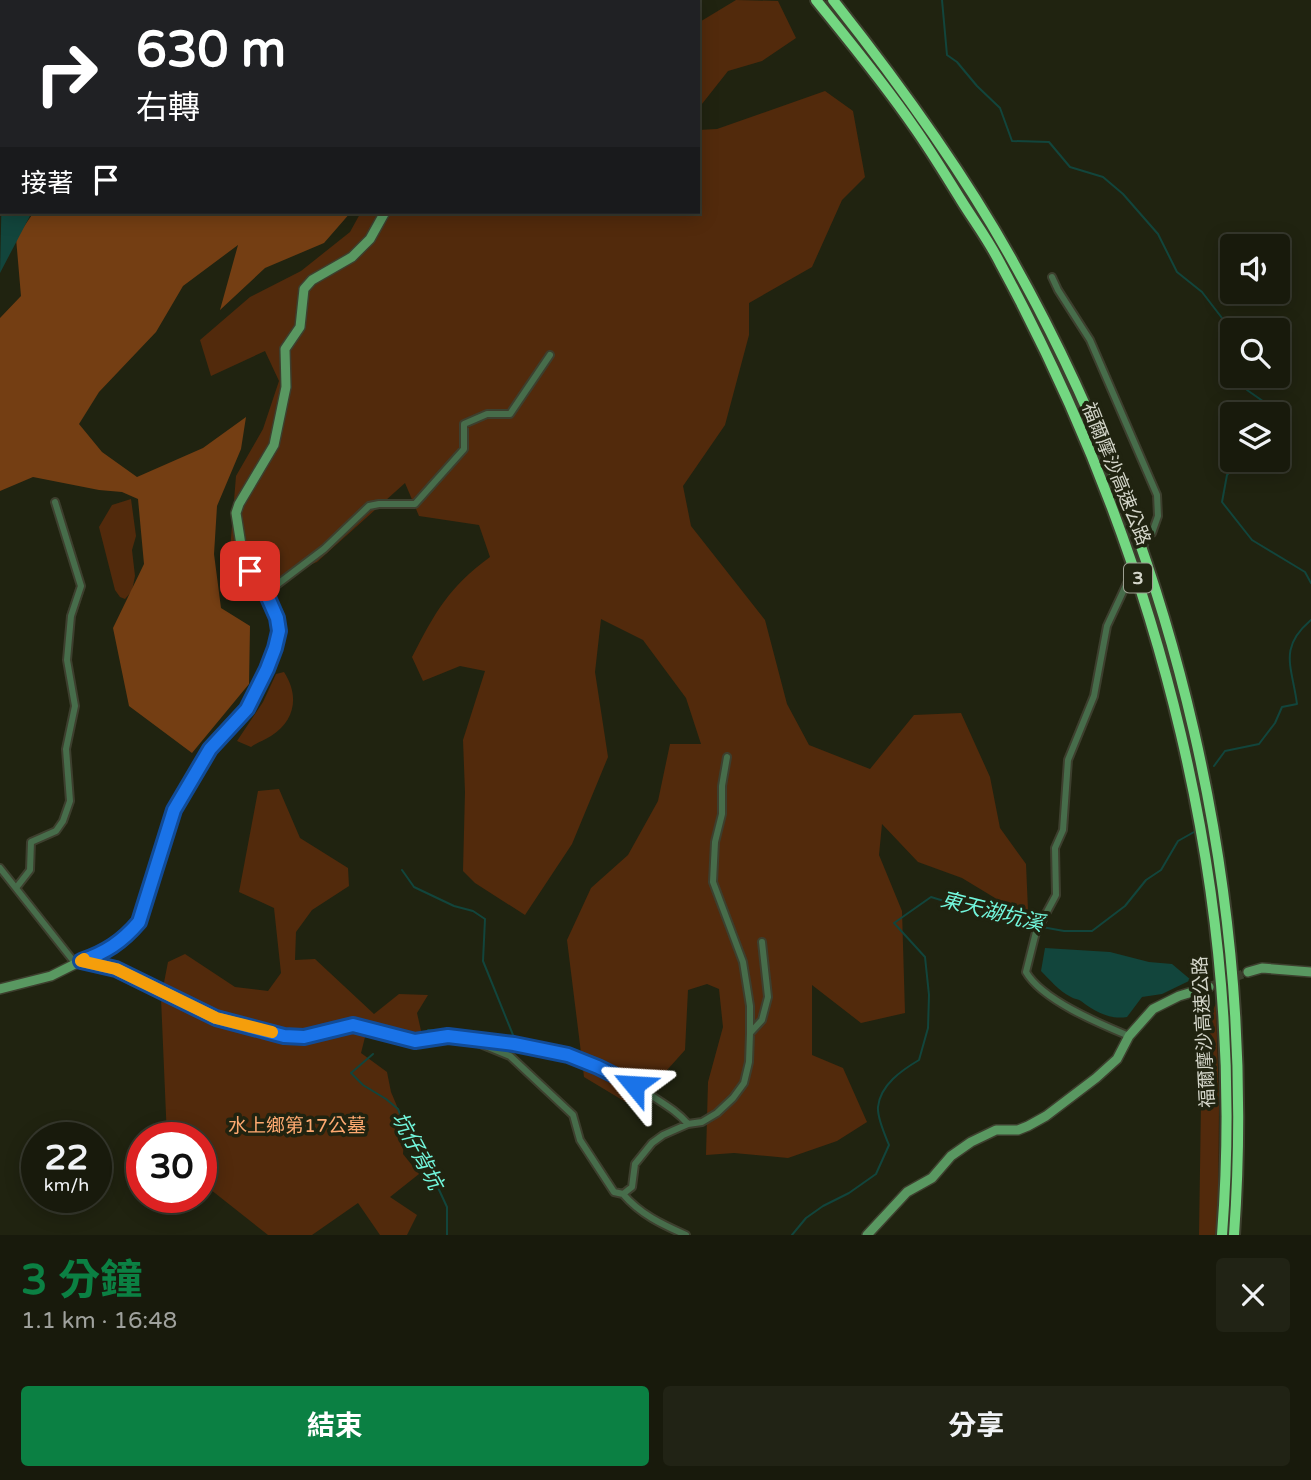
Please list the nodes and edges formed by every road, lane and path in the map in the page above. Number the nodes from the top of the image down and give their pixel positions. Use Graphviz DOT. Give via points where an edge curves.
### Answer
graph roads {
  1 [pos="816,0"];
  2 [pos="833,0"];
  3 [pos="384,214"];
  4 [pos="1052,277"];
  5 [pos="550,355"];
  6 [pos="55,502"];
  7 [pos="1152,533"];
  8 [pos="1128,581"];
  9 [pos="266,593"];
  10 [pos="727,757"];
  11 [pos="0,868"];
  12 [pos="16,888"];
  13 [pos="762,942"];
  14 [pos="78,962"];
  15 [pos="1248,972"];
  16 [pos="1311,972"];
  17 [pos="1209,987"];
  18 [pos="0,989"];
  19 [pos="750,1033"];
  20 [pos="1129,1036"];
  21 [pos="466,1038"];
  22 [pos="688,1125"];
  23 [pos="623,1194"];
  24 [pos="685,1235"];
  25 [pos="867,1235"];
  26 [pos="1222,1235"];
  27 [pos="1234,1235"];
  1 -- 26 [label="highway, 福爾摩沙高速公路 / 3" via="915,127 999,259 1052,362 1102,476 1136,571 1188,768 1212,900 1224,1033"];
  2 -- 27 [label="highway, 福爾摩沙高速公路 / 3" via="925,122 1011,257 1113,471 1148,567 1205,778 1224,898 1238,1118"];
  3 -- 9 [label="street" via="370,239 352,257 307,284 300,327 285,349 286,387 274,445 236,513 250,571"];
  4 -- 7 [label="street" via="1090,340 1157,495 1158,516"];
  5 -- 9 [label="street" via="510,414 487,414 464,424 464,449 415,504 369,506 324,549"];
  6 -- 12 [label="street" via="81,586 71,616 67,660 75,706 66,749 69,807 56,831 31,842 30,870"];
  8 -- 20 [label="street" via="1107,625 1094,696 1068,760 1063,830 1055,848 1056,895 1036,932 1026,972 1043,992 1089,1020"];
  9 -- 14 [label="street" via="279,631 267,669 247,709 210,749 174,810 139,922 103,953"];
  10 -- 19 [label="street" via="713,882 743,962"];
  11 -- 12 [label="street"];
  12 -- 14 [label="street"];
  13 -- 19 [label="street" via="768,997 762,1020"];
  14 -- 18 [label="street" via="51,976"];
  14 -- 21 [label="street" via="116,969 216,1018 284,1036 304,1037 353,1025 415,1041"];
  15 -- 16 [label="street" via="1262,968"];
  17 -- 20 [label="street" via="1153,1009"];
  19 -- 22 [label="street" via="744,1083 717,1113"];
  20 -- 25 [label="street" via="1117,1059 1046,1116 1018,1130 996,1130 971,1142 932,1178 907,1192"];
  21 -- 22 [label="street" via="540,1048 598,1067 677,1112"];
  21 -- 23 [label="street" via="510,1056 573,1115 585,1149 614,1192"];
  22 -- 23 [label="street" via="663,1135 642,1153 635,1164 632,1187"];
  23 -- 24 [label="street" via="636,1209"];
}
